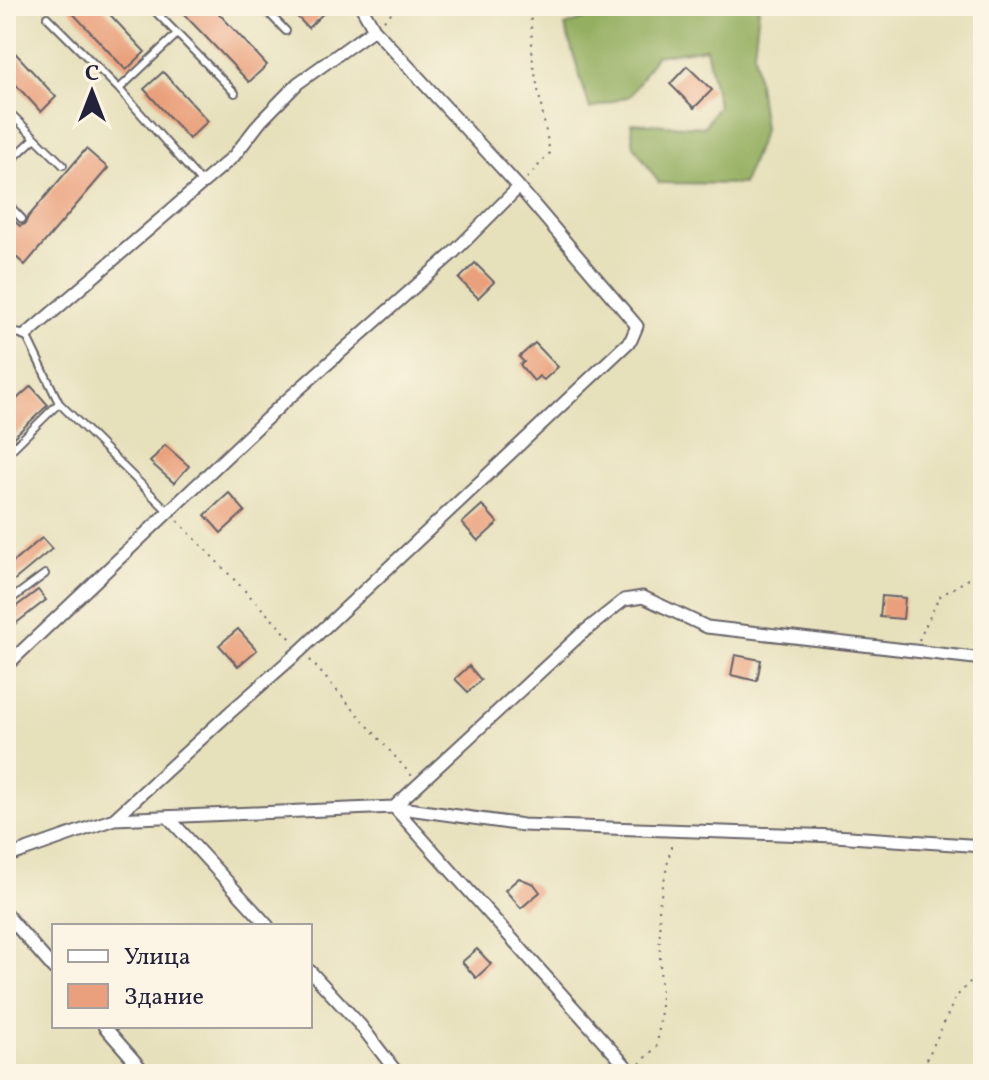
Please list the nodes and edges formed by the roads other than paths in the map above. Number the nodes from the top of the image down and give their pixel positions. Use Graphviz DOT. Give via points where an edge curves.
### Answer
graph roads {
  1 [pos="150,6"];
  2 [pos="262,6"];
  3 [pos="361,6"];
  4 [pos="47,17"];
  5 [pos="374,29"];
  6 [pos="286,31"];
  7 [pos="176,35"];
  8 [pos="119,89"];
  9 [pos="235,93"];
  10 [pos="6,109"];
  11 [pos="35,138"];
  12 [pos="6,165"];
  13 [pos="63,165"];
  14 [pos="202,183"];
  15 [pos="519,187"];
  16 [pos="6,202"];
  17 [pos="22,219"];
  18 [pos="6,331"];
  19 [pos="26,335"];
  20 [pos="59,403"];
  21 [pos="6,455"];
  22 [pos="169,512"];
  23 [pos="45,574"];
  24 [pos="6,603"];
  25 [pos="983,659"];
  26 [pos="6,666"];
  27 [pos="394,807"];
  28 [pos="168,817"];
  29 [pos="114,819"];
  30 [pos="983,846"];
  31 [pos="6,857"];
  32 [pos="6,914"];
  33 [pos="266,924"];
  34 [pos="52,967"];
  35 [pos="312,973"];
  36 [pos="106,1028"];
  37 [pos="632,1073"];
  38 [pos="146,1074"];
  39 [pos="398,1074"];
  1 -- 7 [label="lane"];
  2 -- 6 [label="lane"];
  3 -- 5 [label="street"];
  4 -- 8 [label="lane"];
  5 -- 14 [label="street" via="298,83 234,156"];
  5 -- 15 [label="street"];
  7 -- 8 [label="lane"];
  7 -- 9 [label="lane"];
  8 -- 14 [label="lane"];
  10 -- 11 [label="lane"];
  11 -- 12 [label="lane"];
  11 -- 13 [label="lane"];
  14 -- 19 [label="street"];
  15 -- 22 [label="street"];
  15 -- 29 [label="street" via="631,317 637,326 631,340"];
  16 -- 17 [label="lane"];
  18 -- 19 [label="lane"];
  19 -- 20 [label="lane"];
  20 -- 21 [label="lane"];
  20 -- 22 [label="lane"];
  22 -- 26 [label="street"];
  23 -- 24 [label="lane"];
  25 -- 27 [label="street" via="707,627 643,597 624,600"];
  27 -- 28 [label="street"];
  27 -- 30 [label="street" via="523,825"];
  27 -- 37 [label="street"];
  28 -- 29 [label="street"];
  28 -- 33 [label="street"];
  29 -- 31 [label="street"];
  32 -- 34 [label="street"];
  35 -- 39 [label="street"];
  36 -- 38 [label="street"];
}
